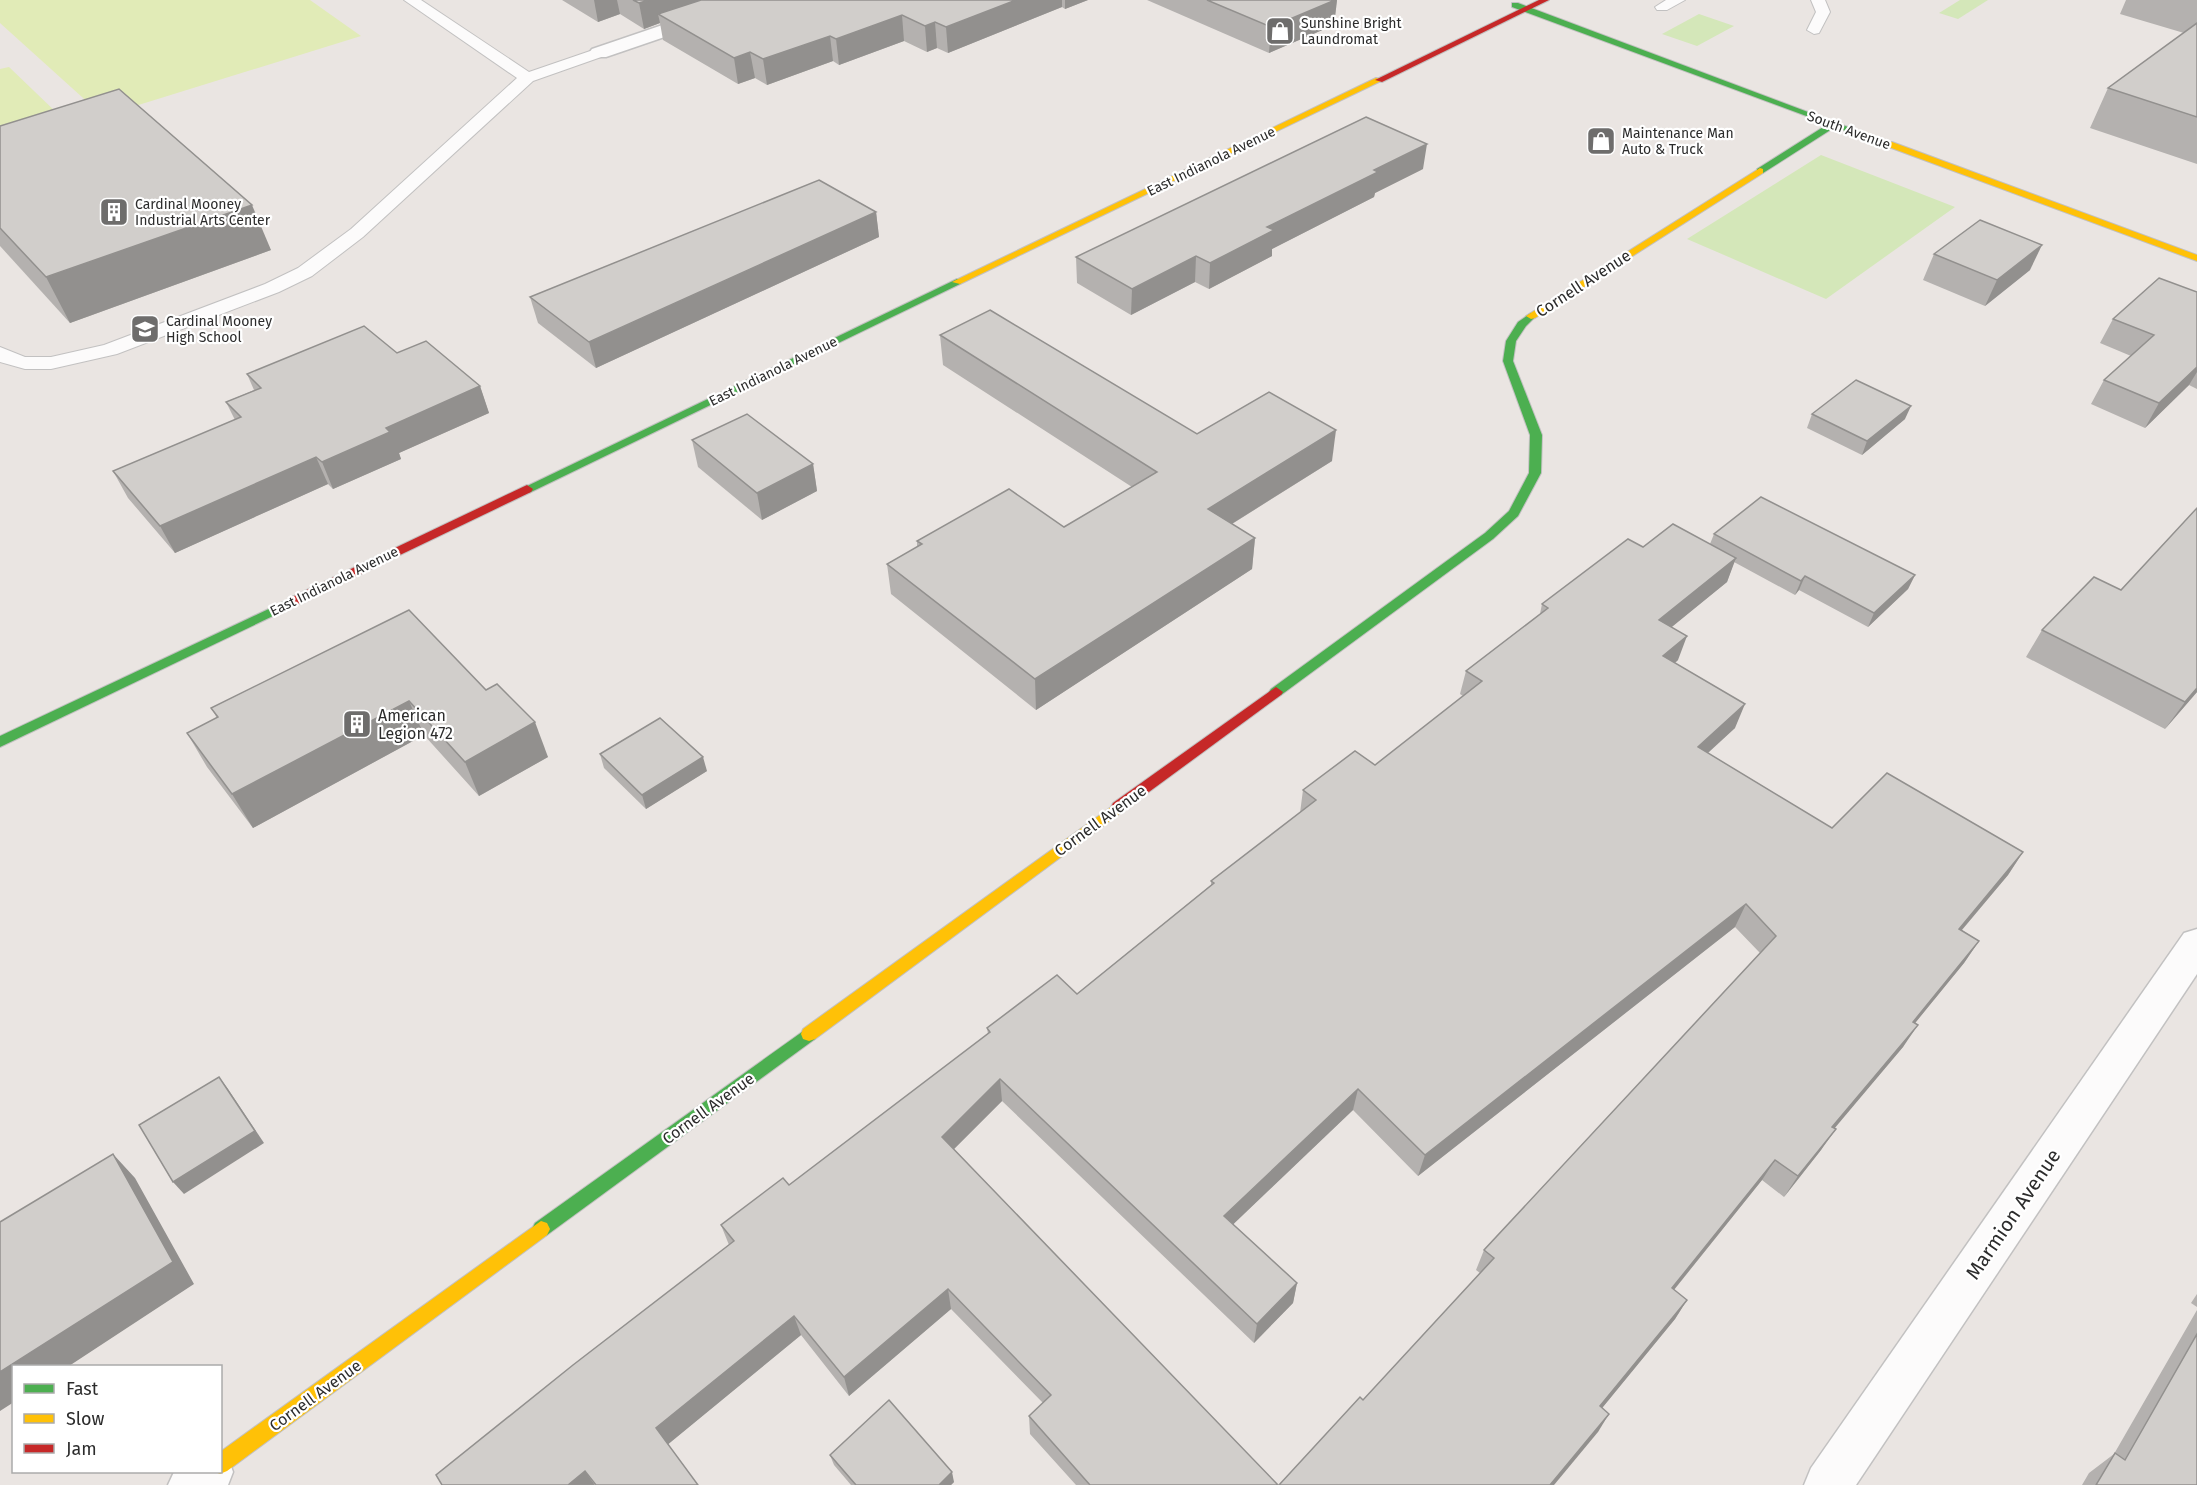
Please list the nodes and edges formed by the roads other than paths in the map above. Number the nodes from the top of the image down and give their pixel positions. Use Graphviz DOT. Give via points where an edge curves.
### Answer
graph roads {
  1 [pos="411,0"];
  2 [pos="754,0"];
  3 [pos="1503,0"];
  4 [pos="1545,0"];
  5 [pos="1678,0"];
  6 [pos="1818,0"];
  7 [pos="1662,7"];
  8 [pos="1527,9"];
  9 [pos="1814,30"];
  10 [pos="599,53"];
  11 [pos="527,78"];
  12 [pos="1834,124"];
  13 [pos="2197,258"];
  14 [pos="0,353"];
  15 [pos="0,742"];
  16 [pos="2197,944"];
  17 [pos="222,1463"];
  18 [pos="209,1473"];
  19 [pos="192,1485"];
  20 [pos="1828,1485"];
  1 -- 11 [label="lane"];
  2 -- 10 [label="street"];
  3 -- 8 [label="street, South Avenue"];
  4 -- 8 [label="street, East Indianola Avenue"];
  5 -- 7 [label="lane"];
  6 -- 9 [label="lane" via="1823,12"];
  8 -- 12 [label="street, South Avenue"];
  8 -- 15 [label="street, East Indianola Avenue"];
  10 -- 11 [label="lane"];
  11 -- 14 [label="lane" via="357,233 305,272 110,350 51,363 26,363"];
  12 -- 13 [label="street, South Avenue"];
  12 -- 17 [label="street, Cornell Avenue" via="1522,324 1511,341 1508,361 1536,435 1535,473 1514,513 1489,536"];
  16 -- 20 [label="street, Marmion Avenue"];
  18 -- 19 [label="street"];
}
